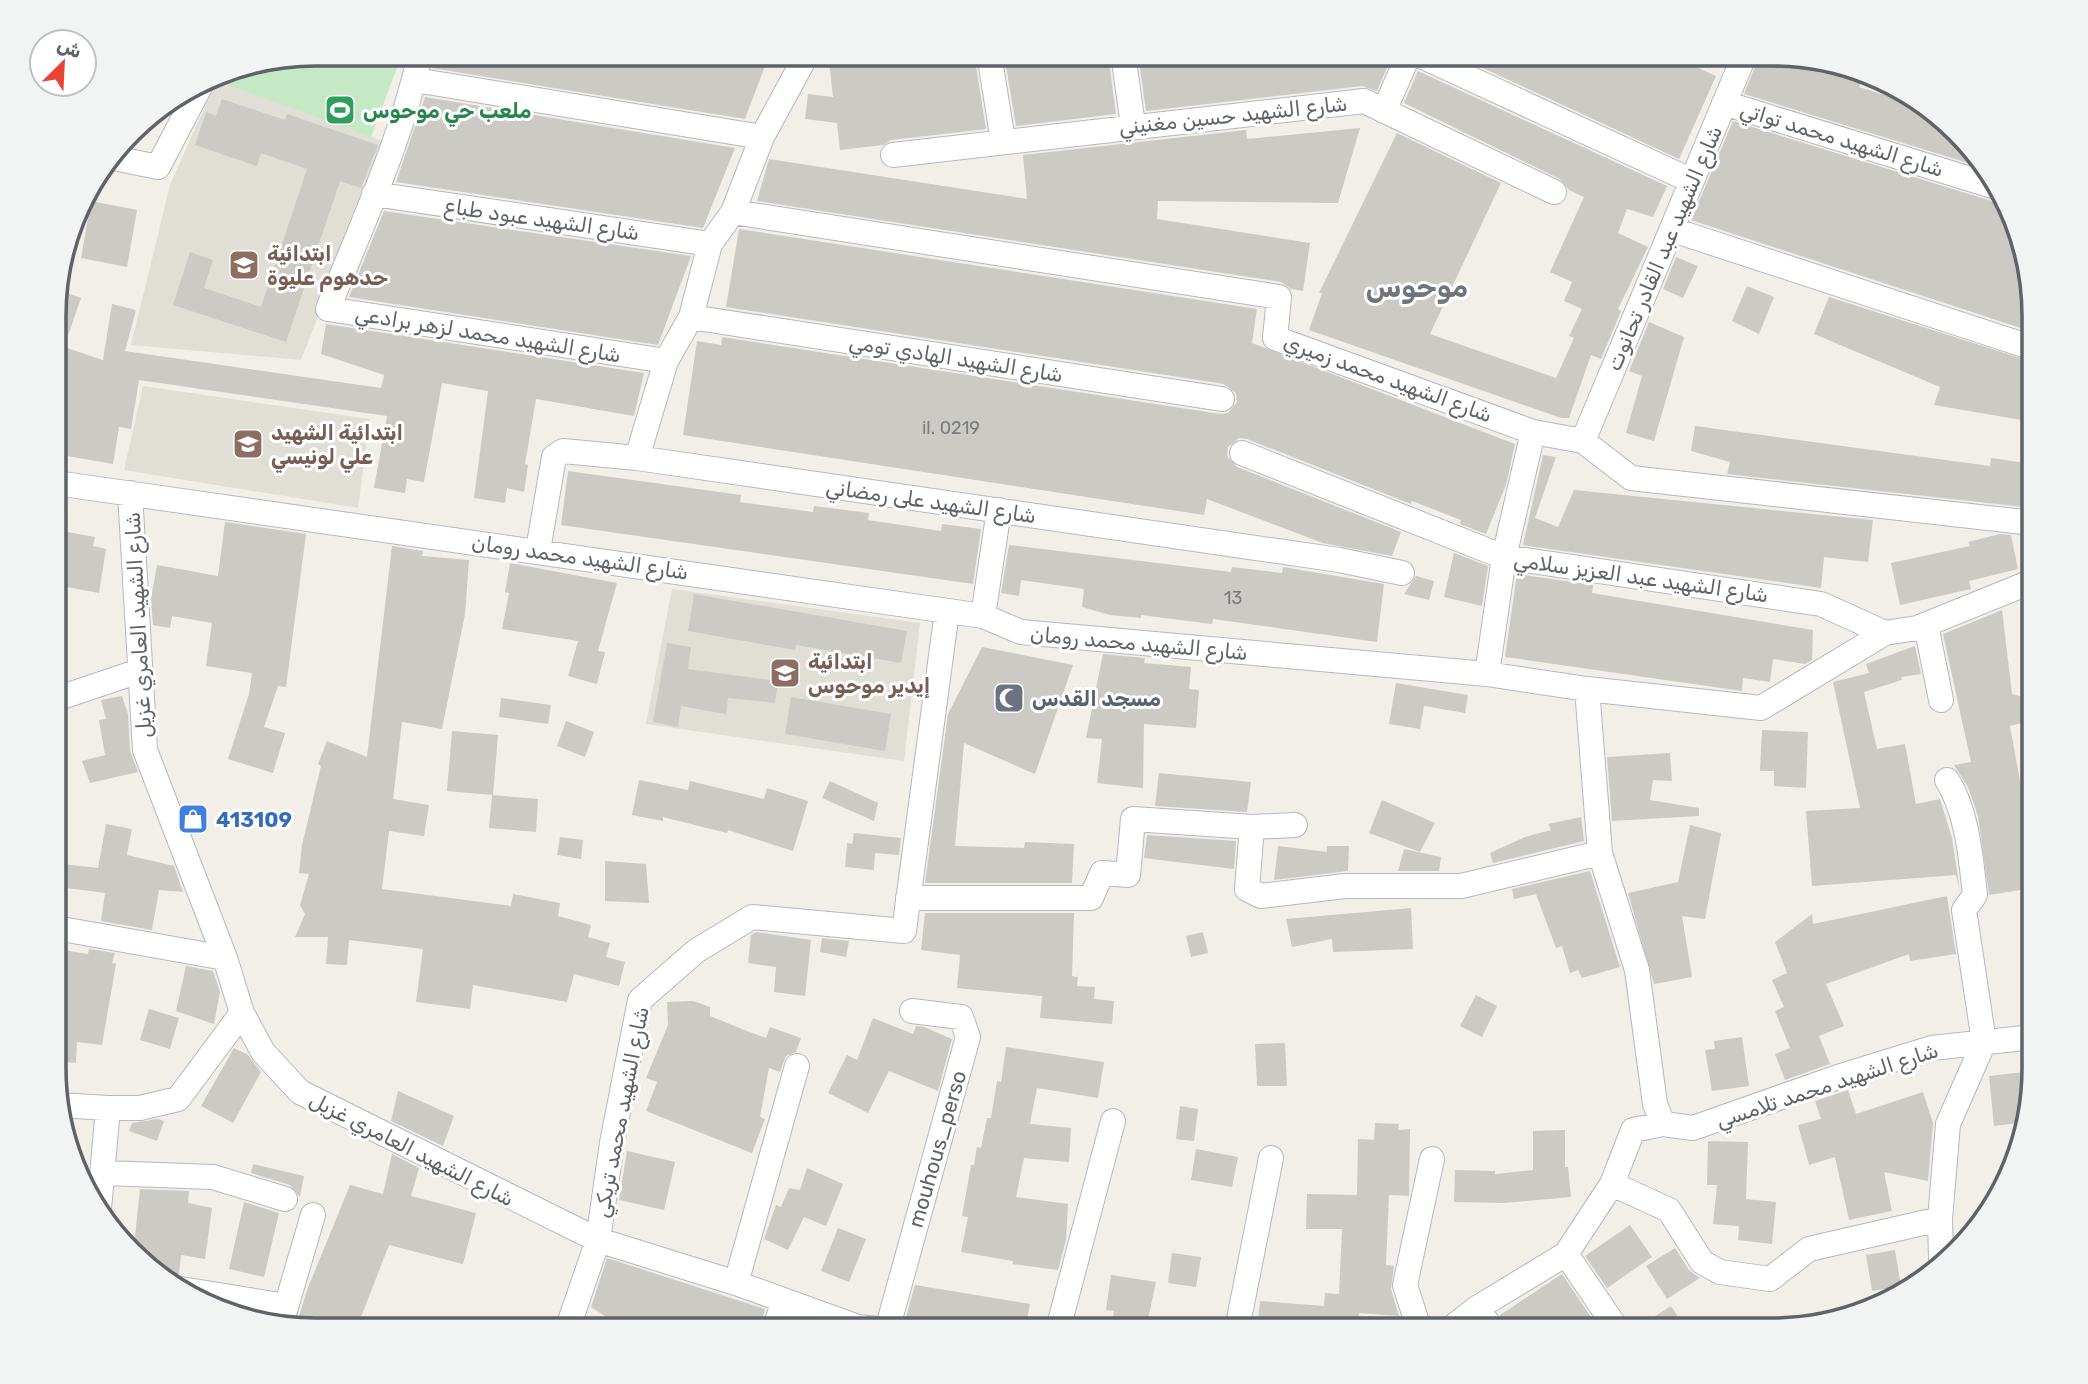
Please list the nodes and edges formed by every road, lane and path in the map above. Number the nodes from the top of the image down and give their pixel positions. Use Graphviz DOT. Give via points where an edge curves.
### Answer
graph roads {
  1 [pos="418,66"];
  2 [pos="800,66"];
  3 [pos="991,66"];
  4 [pos="1125,66"];
  5 [pos="1404,66"];
  6 [pos="1443,66"];
  7 [pos="1734,66"];
  8 [pos="415,80"];
  9 [pos="194,99"];
  10 [pos="1724,103"];
  11 [pos="1384,111"];
  12 [pos="1133,125"];
  13 [pos="762,137"];
  14 [pos="1003,141"];
  15 [pos="893,155"];
  16 [pos="122,160"];
  17 [pos="1692,181"];
  18 [pos="1982,183"];
  19 [pos="1554,192"];
  20 [pos="374,194"];
  21 [pos="733,212"];
  22 [pos="1673,230"];
  23 [pos="710,244"];
  24 [pos="691,317"];
  25 [pos="2021,344"];
  26 [pos="666,361"];
  27 [pos="1222,399"];
  28 [pos="1533,432"];
  29 [pos="1583,441"];
  30 [pos="1242,453"];
  31 [pos="637,458"];
  32 [pos="66,484"];
  33 [pos="130,493"];
  34 [pos="999,510"];
  35 [pos="2021,522"];
  36 [pos="538,550"];
  37 [pos="1504,557"];
  38 [pos="1402,573"];
  39 [pos="2021,587"];
  40 [pos="947,611"];
  41 [pos="984,616"];
  42 [pos="1926,625"];
  43 [pos="1885,633"];
  44 [pos="139,671"];
  45 [pos="1487,674"];
  46 [pos="1587,689"];
  47 [pos="66,696"];
  48 [pos="1941,700"];
  49 [pos="1947,780"];
  50 [pos="1296,825"];
  51 [pos="1252,827"];
  52 [pos="1600,853"];
  53 [pos="908,898"];
  54 [pos="66,930"];
  55 [pos="225,958"];
  56 [pos="912,1011"];
  57 [pos="242,1013"];
  58 [pos="2022,1038"];
  59 [pos="1984,1042"];
  60 [pos="797,1066"];
  61 [pos="70,1106"];
  62 [pos="108,1108"];
  63 [pos="1112,1121"];
  64 [pos="1663,1125"];
  65 [pos="1271,1158"];
  66 [pos="1432,1159"];
  67 [pos="105,1173"];
  68 [pos="1612,1184"];
  69 [pos="101,1194"];
  70 [pos="285,1199"];
  71 [pos="313,1215"];
  72 [pos="1940,1219"];
  73 [pos="598,1240"];
  74 [pos="1941,1251"];
  75 [pos="1566,1254"];
  76 [pos="736,1283"];
  77 [pos="784,1301"];
  78 [pos="230,1302"];
  79 [pos="1477,1308"];
  80 [pos="284,1315"];
  81 [pos="571,1318"];
  82 [pos="778,1318"];
  83 [pos="832,1318"];
  84 [pos="890,1318"];
  85 [pos="1061,1318"];
  86 [pos="1239,1318"];
  87 [pos="1416,1318"];
  88 [pos="1464,1318"];
  89 [pos="1484,1318"];
  90 [pos="1610,1318"];
  1 -- 8 [label="street, شارع الشهيد محمد لزهر برادعي"];
  2 -- 13 [label="street"];
  3 -- 14 [label="street"];
  4 -- 12 [label="street"];
  5 -- 11 [label="street"];
  6 -- 17 [label="street"];
  7 -- 10 [label="street, شارع الشهيد عبد القادر تحانوت"];
  8 -- 13 [label="street"];
  8 -- 20 [label="street, شارع الشهيد محمد لزهر برادعي"];
  9 -- 16 [label="street" via="158,167"];
  10 -- 17 [label="street, شارع الشهيد عبد القادر تحانوت"];
  10 -- 18 [label="street, شارع الشهيد محمد تواتي"];
  11 -- 12 [label="street, شارع الشهيد حسين مغنيني" via="1364,101"];
  11 -- 19 [label="street, شارع الشهيد حسين مغنيني"];
  12 -- 14 [label="street, شارع الشهيد حسين مغنيني"];
  13 -- 21 [label="street"];
  14 -- 15 [label="street, شارع الشهيد حسين مغنيني"];
  17 -- 22 [label="street, شارع الشهيد عبد القادر تحانوت"];
  20 -- 23 [label="street, شارع الشهيد عبود طباع"];
  20 -- 26 [label="street, شارع الشهيد محمد لزهر برادعي" via="328,309"];
  21 -- 23 [label="street"];
  21 -- 28 [label="street, شارع الشهيد محمد زميري" via="1279,297 1275,338"];
  22 -- 25 [label="street"];
  22 -- 29 [label="street, شارع الشهيد عبد القادر تحانوت"];
  23 -- 24 [label="street"];
  24 -- 26 [label="street"];
  24 -- 27 [label="street, شارع الشهيد الهادي تومي"];
  26 -- 31 [label="street"];
  28 -- 29 [label="street, شارع الشهيد محمد زميري"];
  28 -- 37 [label="street"];
  29 -- 35 [label="street, شارع الشهيد محمد زميري" via="1631,478"];
  30 -- 37 [label="street, شارع الشهيد عبد العزيز سلامي"];
  31 -- 34 [label="street, شارع الشهيد على رمضاني"];
  31 -- 36 [label="street, شارع الشهيد على رمضاني" via="557,453"];
  32 -- 33 [label="street, شارع الشهيد محمد رومان"];
  33 -- 36 [label="street, شارع الشهيد محمد رومان"];
  33 -- 44 [label="street, شارع الشهيد العامري غزيل"];
  34 -- 38 [label="street, شارع الشهيد على رمضاني"];
  34 -- 41 [label="street"];
  36 -- 40 [label="street, شارع الشهيد محمد رومان"];
  37 -- 43 [label="street, شارع الشهيد عبد العزيز سلامي" via="1821,604"];
  37 -- 45 [label="street"];
  39 -- 42 [label="street, شارع الشهيد محمد رومان"];
  40 -- 41 [label="street, شارع الشهيد محمد رومان"];
  40 -- 53 [label="street, شارع الشهيد محمد تريكي"];
  41 -- 45 [label="street, شارع الشهيد محمد رومان" via="1021,632"];
  42 -- 43 [label="street, شارع الشهيد محمد رومان"];
  42 -- 48 [label="street"];
  43 -- 46 [label="street, شارع الشهيد محمد رومان" via="1761,708"];
  44 -- 47 [label="street"];
  44 -- 55 [label="street, شارع الشهيد العامري غزيل" via="145,750"];
  45 -- 46 [label="street, شارع الشهيد محمد رومان"];
  46 -- 52 [label="street"];
  49 -- 59 [label="street" via="1957,796 1973,877 1975,895 1964,910"];
  50 -- 51 [label="street"];
  51 -- 52 [label="street" via="1247,889 1261,896 1345,886 1461,886"];
  51 -- 53 [label="street" via="1133,819 1128,875 1102,873 1091,898"];
  52 -- 64 [label="street" via="1637,970 1655,1104"];
  53 -- 73 [label="street, شارع الشهيد محمد تريكي" via="904,931 752,917 696,951 640,1000"];
  54 -- 55 [label="street"];
  55 -- 57 [label="street, شارع الشهيد العامري غزيل"];
  56 -- 84 [label="street, mouhous_perso" via="961,1017 968,1037"];
  57 -- 62 [label="street" via="178,1099 140,1108"];
  57 -- 73 [label="street, شارع الشهيد العامري غزيل" via="263,1052 300,1092"];
  58 -- 59 [label="street, شارع الشهيد محمد تلامسي"];
  59 -- 64 [label="street, شارع الشهيد محمد تلامسي" via="1932,1048 1693,1128"];
  59 -- 72 [label="street" via="1948,1124"];
  60 -- 76 [label="street"];
  61 -- 62 [label="street"];
  62 -- 67 [label="street"];
  63 -- 85 [label="street"];
  64 -- 68 [label="street" via="1633,1130"];
  65 -- 86 [label="street"];
  66 -- 87 [label="street" via="1405,1285"];
  67 -- 69 [label="street"];
  67 -- 70 [label="street" via="213,1177"];
  68 -- 72 [label="street" via="1669,1210 1702,1262 1720,1272 1770,1279 1809,1249"];
  68 -- 75 [label="street"];
  71 -- 80 [label="street"];
  72 -- 74 [label="street"];
  73 -- 76 [label="street, شارع الشهيد العامري غزيل"];
  73 -- 81 [label="street, شارع الشهيد محمد تريكي"];
  75 -- 79 [label="street"];
  75 -- 90 [label="street"];
  76 -- 77 [label="street, شارع الشهيد العامري غزيل"];
  77 -- 82 [label="street"];
  77 -- 83 [label="street, شارع الشهيد العامري غزيل"];
  78 -- 80 [label="street"];
  79 -- 88 [label="street"];
  79 -- 89 [label="street"];
}
